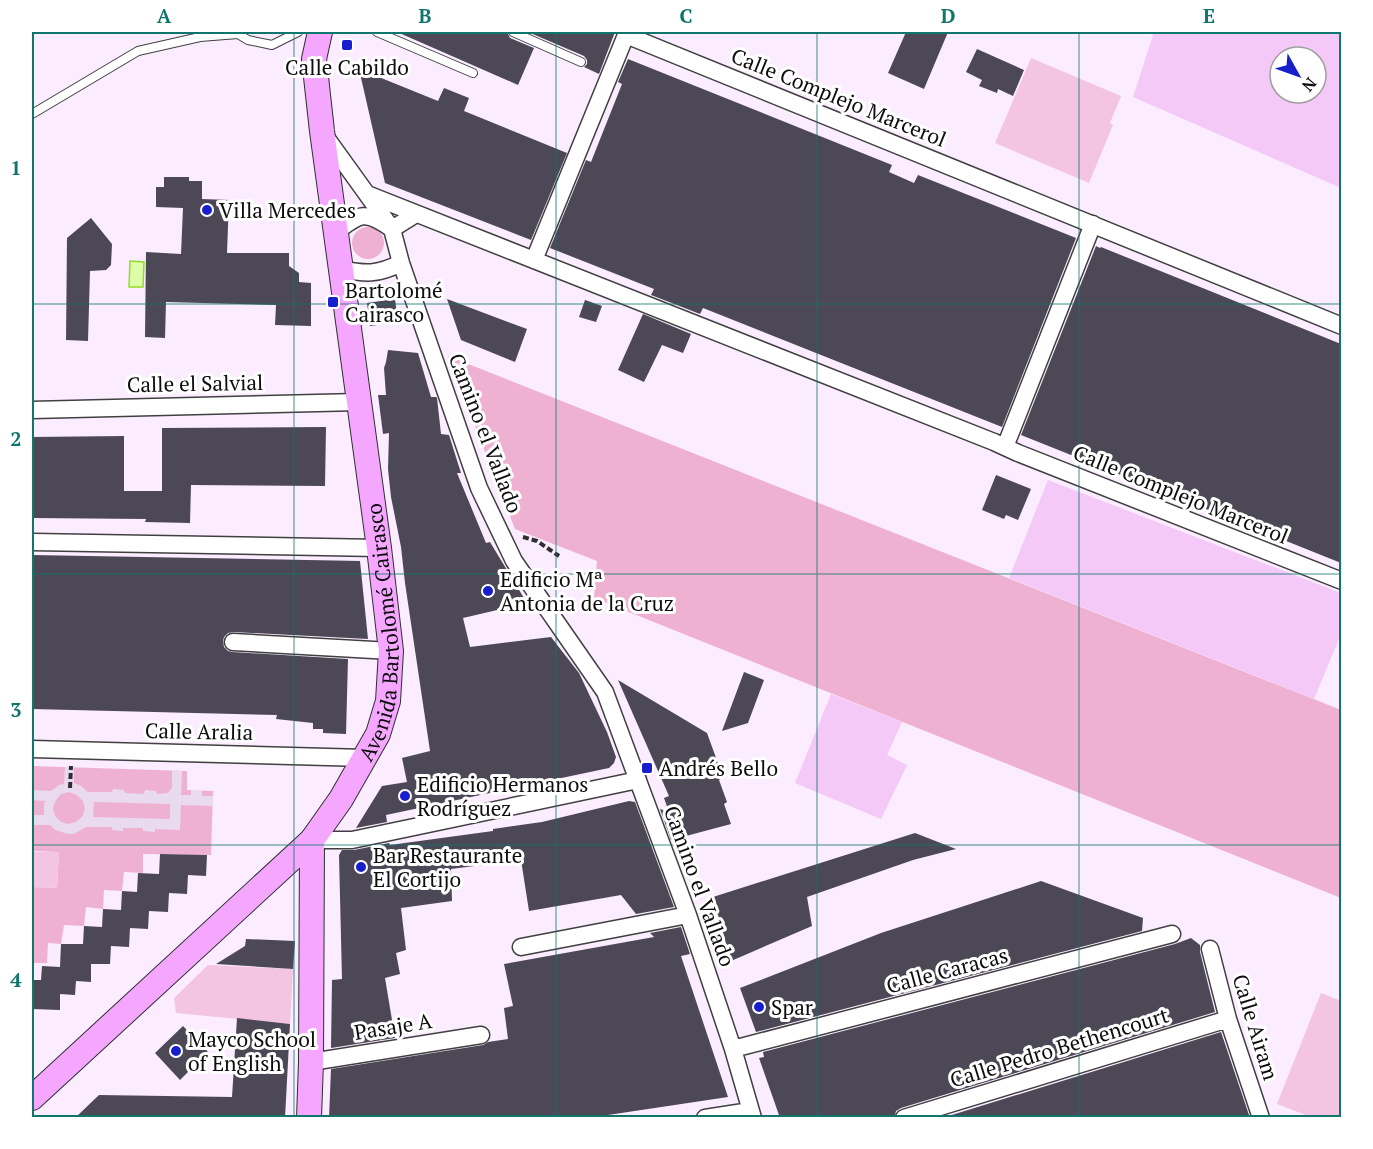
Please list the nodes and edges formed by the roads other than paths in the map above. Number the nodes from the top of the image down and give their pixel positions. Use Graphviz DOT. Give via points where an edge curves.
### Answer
graph roads {
  1 [pos="298,32"];
  2 [pos="320,32"];
  3 [pos="377,32"];
  4 [pos="513,32"];
  5 [pos="239,33"];
  6 [pos="202,34"];
  7 [pos="581,62"];
  8 [pos="473,73"];
  9 [pos="32,114"];
  10 [pos="322,131"];
  11 [pos="366,194"];
  12 [pos="416,214"];
  13 [pos="1094,225"];
  14 [pos="392,229"];
  15 [pos="336,232"];
  16 [pos="534,260"];
  17 [pos="401,263"];
  18 [pos="340,269"];
  19 [pos="1341,326"];
  20 [pos="359,402"];
  21 [pos="32,410"];
  22 [pos="1005,447"];
  23 [pos="32,542"];
  24 [pos="379,548"];
  25 [pos="1341,581"];
  26 [pos="233,642"];
  27 [pos="391,651"];
  28 [pos="32,749"];
  29 [pos="365,758"];
  30 [pos="638,780"];
  31 [pos="312,840"];
  32 [pos="688,915"];
  33 [pos="1172,934"];
  34 [pos="521,947"];
  35 [pos="1210,949"];
  36 [pos="1228,1019"];
  37 [pos="481,1035"];
  38 [pos="733,1049"];
  39 [pos="311,1062"];
  40 [pos="32,1098"];
  41 [pos="752,1114"];
  42 [pos="309,1118"];
  43 [pos="705,1118"];
  44 [pos="904,1118"];
  45 [pos="1261,1118"];
  1 -- 5 [label="lane" via="272,45 248,40"];
  2 -- 10 [label="street, Avenida Bartolomé Cairasco" via="314,58"];
  3 -- 8 [label="lane"];
  4 -- 7 [label="lane"];
  5 -- 6 [label="lane"];
  6 -- 9 [label="lane" via="138,51"];
  10 -- 11 [label="street, Camino el Vallado"];
  10 -- 15 [label="street, Avenida Bartolomé Cairasco"];
  11 -- 12 [label="street, Calle Complejo Marcerol"];
  11 -- 14 [label="street, Camino el Vallado"];
  12 -- 14 [label="street"];
  12 -- 16 [label="street, Calle Complejo Marcerol"];
  13 -- 16 [label="street, Calle Complejo Marcerol" via="626,35"];
  13 -- 19 [label="street, Calle Complejo Marcerol"];
  13 -- 22 [label="street"];
  14 -- 15 [label="street" via="377,218 364,216"];
  14 -- 17 [label="street, Camino el Vallado"];
  15 -- 18 [label="street, Avenida Bartolomé Cairasco"];
  16 -- 22 [label="street, Calle Complejo Marcerol"];
  17 -- 18 [label="street" via="384,272"];
  17 -- 30 [label="street, Camino el Vallado" via="479,488 514,561 606,692"];
  18 -- 20 [label="street, Avenida Bartolomé Cairasco"];
  20 -- 21 [label="street, Calle el Salvial"];
  20 -- 24 [label="street, Avenida Bartolomé Cairasco"];
  22 -- 25 [label="street, Calle Complejo Marcerol"];
  23 -- 24 [label="street"];
  24 -- 27 [label="street, Avenida Bartolomé Cairasco"];
  26 -- 27 [label="street"];
  27 -- 29 [label="street, Avenida Bartolomé Cairasco" via="388,701 378,734"];
  28 -- 29 [label="street, Calle Aralia"];
  29 -- 31 [label="street, Avenida Bartolomé Cairasco"];
  30 -- 31 [label="street" via="352,840"];
  30 -- 32 [label="street, Camino el Vallado"];
  31 -- 39 [label="street"];
  31 -- 40 [label="street, Avenida Bartolomé Cairasco"];
  32 -- 34 [label="street"];
  32 -- 38 [label="street, Camino el Vallado"];
  33 -- 38 [label="street, Calle Caracas"];
  35 -- 36 [label="street, Calle Airam"];
  36 -- 44 [label="street, Calle Pedro Bethencourt"];
  36 -- 45 [label="street, Calle Airam"];
  37 -- 39 [label="street, Pasaje A"];
  38 -- 41 [label="street, Camino el Vallado"];
  39 -- 42 [label="street"];
  41 -- 43 [label="street"];
}
